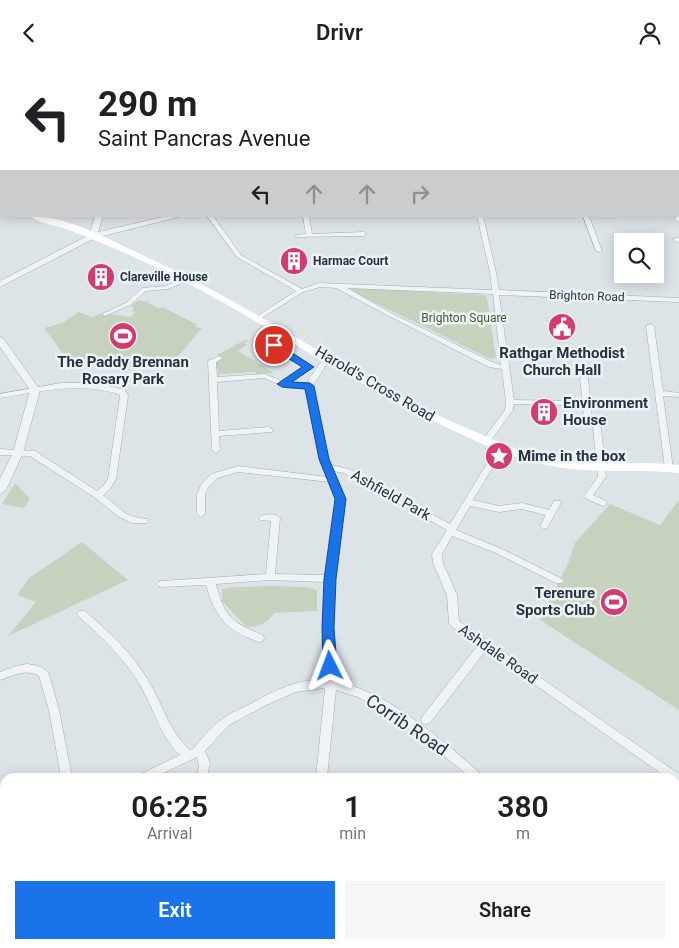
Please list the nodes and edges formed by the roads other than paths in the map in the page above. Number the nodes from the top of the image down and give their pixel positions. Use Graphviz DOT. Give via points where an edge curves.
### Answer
graph roads {
  1 [pos="37,217"];
  2 [pos="98,217"];
  3 [pos="174,217"];
  4 [pos="211,217"];
  5 [pos="306,217"];
  6 [pos="480,217"];
  7 [pos="586,217"];
  8 [pos="364,234"];
  9 [pos="92,236"];
  10 [pos="296,236"];
  11 [pos="309,236"];
  12 [pos="599,251"];
  13 [pos="189,279"];
  14 [pos="0,284"];
  15 [pos="338,285"];
  16 [pos="302,291"];
  17 [pos="494,292"];
  18 [pos="679,299"];
  19 [pos="105,314"];
  20 [pos="258,318"];
  21 [pos="650,326"];
  22 [pos="281,341"];
  23 [pos="2,346"];
  24 [pos="218,358"];
  25 [pos="330,359"];
  26 [pos="506,368"];
  27 [pos="584,377"];
  28 [pos="212,380"];
  29 [pos="282,384"];
  30 [pos="310,386"];
  31 [pos="35,390"];
  32 [pos="660,393"];
  33 [pos="679,395"];
  34 [pos="0,396"];
  35 [pos="510,402"];
  36 [pos="587,408"];
  37 [pos="588,418"];
  38 [pos="597,428"];
  39 [pos="269,429"];
  40 [pos="215,433"];
  41 [pos="486,441"];
  42 [pos="502,447"];
  43 [pos="216,451"];
  44 [pos="0,452"];
  45 [pos="18,453"];
  46 [pos="601,466"];
  47 [pos="327,467"];
  48 [pos="674,469"];
  49 [pos="333,480"];
  50 [pos="0,490"];
  51 [pos="97,495"];
  52 [pos="468,502"];
  53 [pos="557,503"];
  54 [pos="603,503"];
  55 [pos="550,513"];
  56 [pos="201,514"];
  57 [pos="263,518"];
  58 [pos="144,521"];
  59 [pos="544,526"];
  60 [pos="452,530"];
  61 [pos="270,577"];
  62 [pos="330,579"];
  63 [pos="210,581"];
  64 [pos="559,581"];
  65 [pos="161,583"];
  66 [pos="82,614"];
  67 [pos="259,639"];
  68 [pos="484,645"];
  69 [pos="0,676"];
  70 [pos="331,685"];
  71 [pos="426,720"];
  72 [pos="194,753"];
  73 [pos="66,773"];
  74 [pos="153,773"];
  75 [pos="203,773"];
  76 [pos="321,773"];
  77 [pos="472,773"];
  78 [pos="669,773"];
  1 -- 9 [label="main road, Harold's Cross Road"];
  2 -- 9 [label="street"];
  3 -- 9 [label="street"];
  4 -- 16 [label="street" via="239,255"];
  5 -- 11 [label="street"];
  6 -- 17 [label="street"];
  7 -- 12 [label="street"];
  8 -- 11 [label="street"];
  9 -- 13 [label="main road, Harold's Cross Road"];
  9 -- 14 [label="street"];
  10 -- 11 [label="street"];
  13 -- 19 [label="street" via="166,288 144,289 128,304"];
  13 -- 20 [label="main road, Harold's Cross Road"];
  15 -- 16 [label="street" via="319,285"];
  15 -- 17 [label="street"];
  15 -- 26 [label="street" via="492,365"];
  16 -- 20 [label="street"];
  17 -- 18 [label="street, Brighton Road"];
  17 -- 26 [label="street"];
  20 -- 25 [label="main road, Harold's Cross Road"];
  21 -- 32 [label="street"];
  22 -- 29 [label="street" via="274,345 309,367"];
  23 -- 31 [label="street"];
  24 -- 28 [label="street" via="212,361"];
  25 -- 30 [label="street" via="313,377"];
  25 -- 41 [label="main road, Harold's Cross Road" via="428,416"];
  26 -- 35 [label="street"];
  27 -- 36 [label="street"];
  28 -- 29 [label="street" via="265,376"];
  28 -- 40 [label="street"];
  29 -- 30 [label="street"];
  30 -- 47 [label="street"];
  31 -- 34 [label="street"];
  31 -- 45 [label="street"];
  31 -- 51 [label="street" via="67,384 122,392 124,397 112,479"];
  32 -- 33 [label="street"];
  32 -- 48 [label="street"];
  35 -- 36 [label="street" via="570,403"];
  35 -- 41 [label="street" via="509,410"];
  36 -- 37 [label="street"];
  38 -- 46 [label="street"];
  39 -- 40 [label="street"];
  40 -- 43 [label="street"];
  41 -- 42 [label="main road, Harold's Cross Road"];
  42 -- 46 [label="main road, Harold's Cross Road" via="555,465"];
  42 -- 52 [label="street, Ashdale Road"];
  44 -- 45 [label="street"];
  45 -- 50 [label="street"];
  45 -- 51 [label="street" via="37,455"];
  46 -- 48 [label="main road, Harold's Cross Road"];
  46 -- 54 [label="street" via="602,477 588,496"];
  47 -- 49 [label="street"];
  47 -- 60 [label="street, Ashfield Park" via="346,471"];
  49 -- 56 [label="street" via="238,469 214,476 204,487"];
  49 -- 62 [label="street" via="340,499"];
  51 -- 58 [label="street" via="132,520"];
  52 -- 55 [label="street" via="499,509 522,506"];
  52 -- 60 [label="street, Ashdale Road"];
  53 -- 55 [label="street"];
  55 -- 59 [label="street"];
  57 -- 61 [label="street" via="276,518"];
  60 -- 64 [label="street, Ashfield Park"];
  60 -- 68 [label="street, Ashdale Road" via="436,559 452,595 454,623"];
  61 -- 62 [label="street"];
  61 -- 63 [label="street"];
  62 -- 70 [label="street"];
  63 -- 65 [label="street"];
  63 -- 67 [label="street" via="216,605 234,628"];
  66 -- 72 [label="street" via="117,643 145,683 171,740"];
  68 -- 71 [label="street"];
  68 -- 78 [label="street, Ashdale Road"];
  69 -- 73 [label="street" via="23,667 44,674"];
  70 -- 72 [label="street" via="286,691 263,701 224,724"];
  70 -- 76 [label="street"];
  70 -- 77 [label="street, Corrib Road" via="356,691 397,715"];
  72 -- 74 [label="street"];
  72 -- 75 [label="street" via="203,756"];
}
